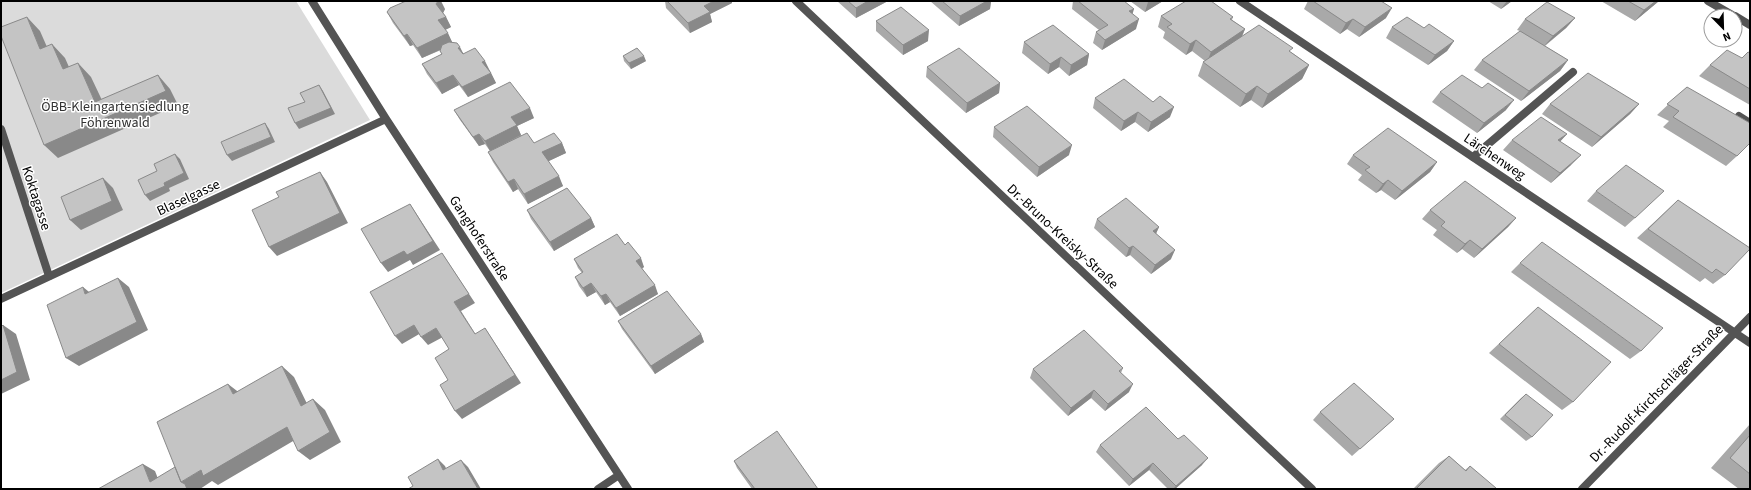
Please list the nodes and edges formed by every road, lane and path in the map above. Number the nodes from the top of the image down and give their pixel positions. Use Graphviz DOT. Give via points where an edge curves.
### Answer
graph roads {
  1 [pos="312,1"];
  2 [pos="796,1"];
  3 [pos="1240,1"];
  4 [pos="1708,1"];
  5 [pos="1721,8"];
  6 [pos="1573,72"];
  7 [pos="1739,116"];
  8 [pos="386,119"];
  9 [pos="1750,123"];
  10 [pos="1,129"];
  11 [pos="1473,157"];
  12 [pos="49,276"];
  13 [pos="1,299"];
  14 [pos="1750,317"];
  15 [pos="1735,332"];
  16 [pos="1750,343"];
  17 [pos="619,475"];
  18 [pos="598,489"];
  19 [pos="628,489"];
  20 [pos="1312,489"];
  21 [pos="1582,489"];
  1 -- 8 [label="street, Ganghoferstraße"];
  2 -- 20 [label="street, Dr.-Bruno-Kreisky-Straße"];
  3 -- 11 [label="street, Lärchenweg"];
  4 -- 5 [label="street"];
  6 -- 11 [label="street"];
  7 -- 9 [label="street"];
  8 -- 12 [label="street, Blaselgasse"];
  8 -- 17 [label="street, Ganghoferstraße"];
  10 -- 12 [label="street, Koktagasse"];
  11 -- 15 [label="street, Lärchenweg"];
  12 -- 13 [label="street, Blaselgasse"];
  14 -- 15 [label="street, Dr.-Rudolf-Kirchschläger-Straße"];
  15 -- 16 [label="street, Lärchenweg"];
  15 -- 21 [label="street, Dr.-Rudolf-Kirchschläger-Straße"];
  17 -- 18 [label="street"];
  17 -- 19 [label="street, Ganghoferstraße"];
}
